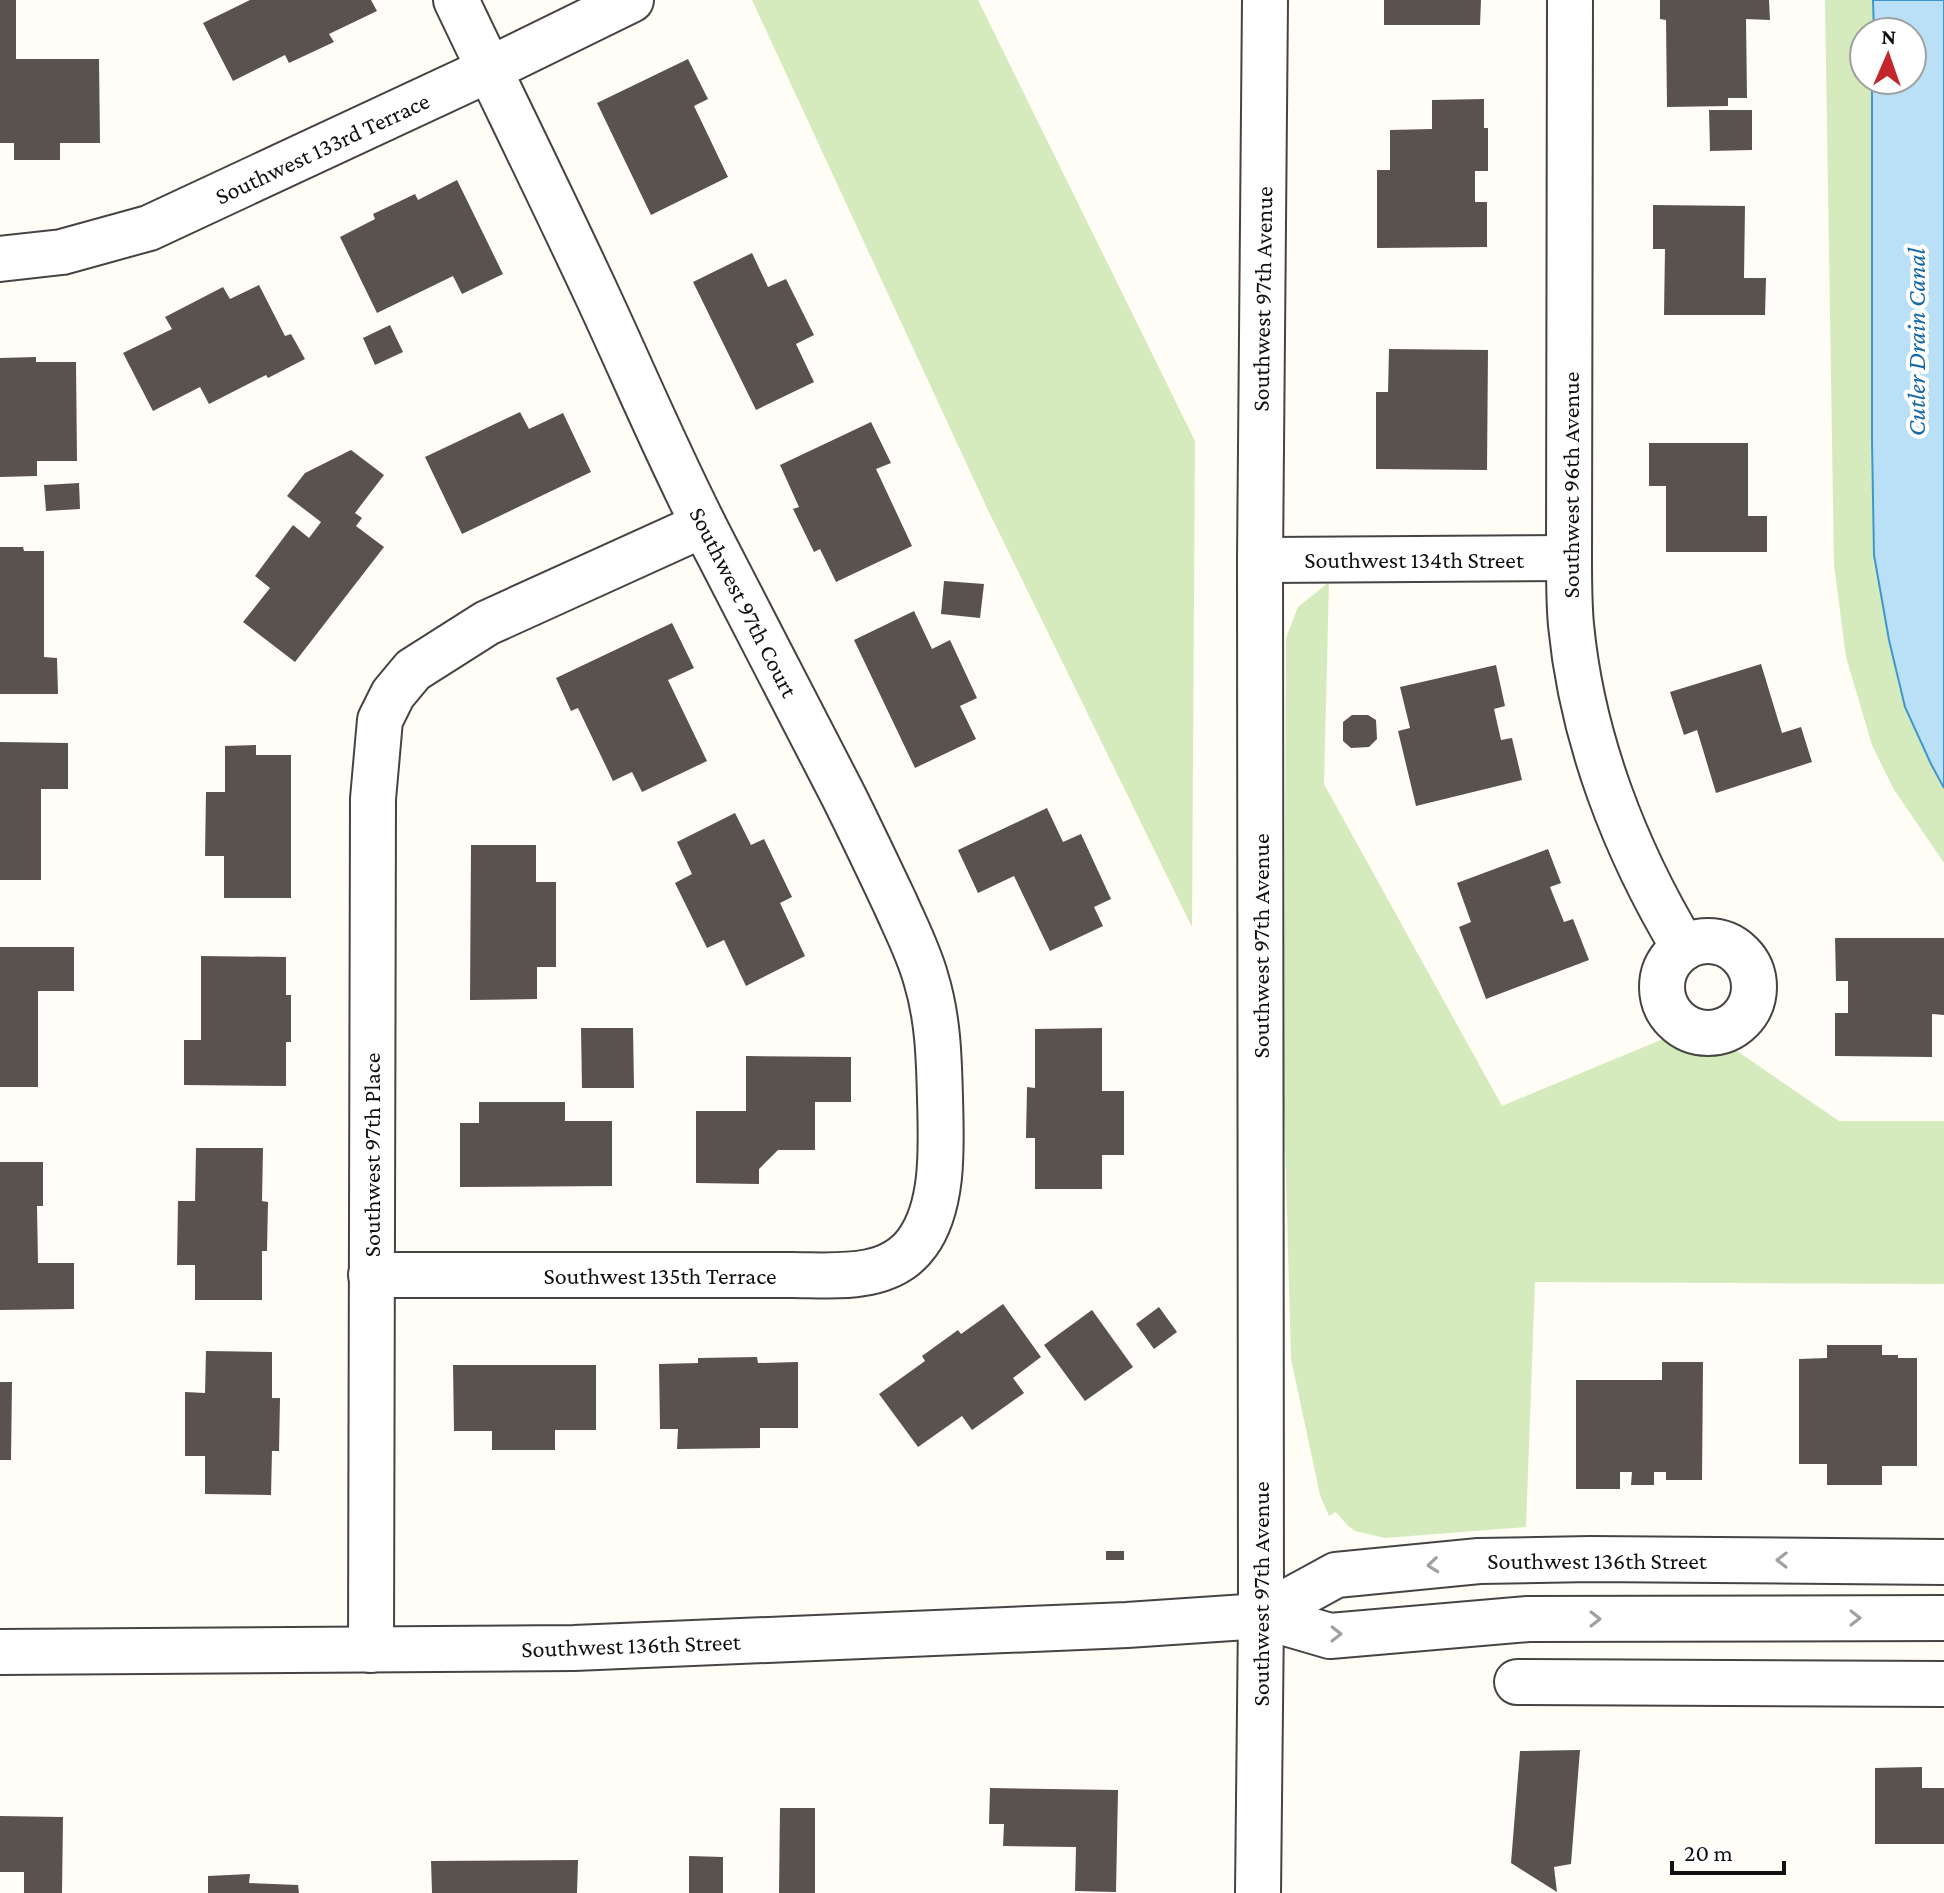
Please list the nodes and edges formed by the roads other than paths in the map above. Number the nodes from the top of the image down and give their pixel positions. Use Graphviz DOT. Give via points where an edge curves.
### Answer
graph roads {
  1 [pos="456,0"];
  2 [pos="631,0"];
  3 [pos="1265,0"];
  4 [pos="1570,0"];
  5 [pos="488,70"];
  6 [pos="0,259"];
  7 [pos="703,525"];
  8 [pos="1569,558"];
  9 [pos="1260,560"];
  10 [pos="1684,948"];
  11 [pos="928,1225"];
  12 [pos="371,1275"];
  13 [pos="1944,1562"];
  14 [pos="1261,1616"];
  15 [pos="1944,1618"];
  16 [pos="371,1650"];
  17 [pos="0,1652"];
  18 [pos="1517,1682"];
  19 [pos="1944,1684"];
  20 [pos="1258,1893"];
  1 -- 5 [label="street, Southwest 97th Court"];
  2 -- 5 [label="street, Southwest 133rd Terrace"];
  3 -- 9 [label="street, Southwest 97th Avenue"];
  4 -- 8 [label="street, Southwest 96th Avenue"];
  5 -- 6 [label="street, Southwest 133rd Terrace" via="149,228 62,252"];
  5 -- 7 [label="street, Southwest 97th Court"];
  7 -- 11 [label="street, Southwest 97th Court" via="865,838 925,975 938,1041 941,1152"];
  7 -- 12 [label="street, Southwest 97th Place" via="487,623 413,670 380,720 372,895"];
  8 -- 9 [label="street, Southwest 134th Street"];
  8 -- 10 [label="street, Southwest 96th Avenue" via="1571,625 1593,741 1640,869"];
  9 -- 14 [label="street, Southwest 97th Avenue"];
  11 -- 12 [label="street, Southwest 135th Terrace" via="903,1258 854,1274"];
  12 -- 16 [label="street, Southwest 97th Place"];
  13 -- 14 [label="street, Southwest 136th Street, one-way" via="1479,1561 1336,1575"];
  14 -- 15 [label="street, Southwest 136th Street, one-way" via="1330,1636 1528,1619"];
  14 -- 16 [label="street, Southwest 136th Street" via="657,1645"];
  14 -- 20 [label="street, Southwest 97th Avenue"];
  16 -- 17 [label="street, Southwest 136th Street"];
  18 -- 19 [label="street"];
}
